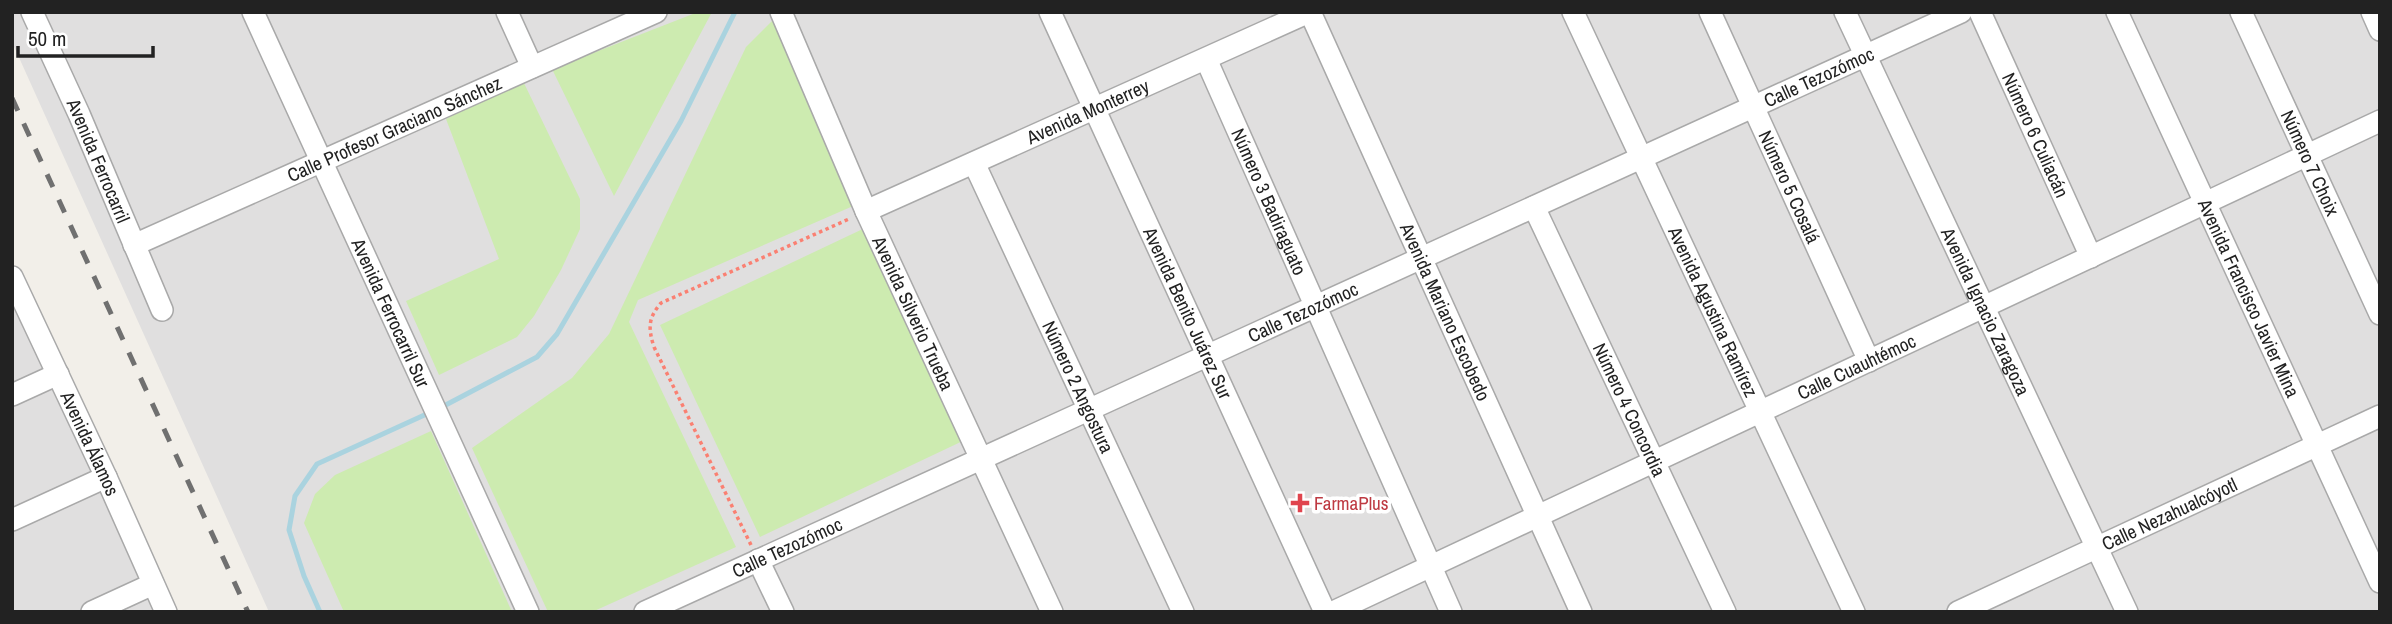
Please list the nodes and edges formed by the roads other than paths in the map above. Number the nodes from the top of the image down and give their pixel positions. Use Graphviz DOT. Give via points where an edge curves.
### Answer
graph roads {
  1 [pos="32,12"];
  2 [pos="253,12"];
  3 [pos="508,12"];
  4 [pos="656,12"];
  5 [pos="781,12"];
  6 [pos="1050,12"];
  7 [pos="1309,12"];
  8 [pos="1573,12"];
  9 [pos="1710,12"];
  10 [pos="1845,12"];
  11 [pos="1961,12"];
  12 [pos="1980,12"];
  13 [pos="2118,12"];
  14 [pos="2241,12"];
  15 [pos="2372,12"];
  16 [pos="2380,30"];
  17 [pos="1866,56"];
  18 [pos="1206,59"];
  19 [pos="532,67"];
  20 [pos="1753,107"];
  21 [pos="1094,108"];
  22 [pos="2380,121"];
  23 [pos="2307,156"];
  24 [pos="1641,158"];
  25 [pos="320,162"];
  26 [pos="974,163"];
  27 [pos="2206,203"];
  28 [pos="1534,207"];
  29 [pos="866,211"];
  30 [pos="134,245"];
  31 [pos="2091,257"];
  32 [pos="1421,258"];
  33 [pos="12,277"];
  34 [pos="1315,306"];
  35 [pos="1984,307"];
  36 [pos="162,310"];
  37 [pos="2380,314"];
  38 [pos="1207,355"];
  39 [pos="1869,361"];
  40 [pos="58,374"];
  41 [pos="12,395"];
  42 [pos="1089,409"];
  43 [pos="1760,412"];
  44 [pos="2380,416"];
  45 [pos="2317,445"];
  46 [pos="981,458"];
  47 [pos="1654,462"];
  48 [pos="106,477"];
  49 [pos="1538,516"];
  50 [pos="12,520"];
  51 [pos="2096,547"];
  52 [pos="758,560"];
  53 [pos="1431,566"];
  54 [pos="2380,582"];
  55 [pos="153,584"];
  56 [pos="92,612"];
  57 [pos="166,612"];
  58 [pos="528,612"];
  59 [pos="645,612"];
  60 [pos="783,612"];
  61 [pos="1052,612"];
  62 [pos="1183,612"];
  63 [pos="1325,612"];
  64 [pos="1333,612"];
  65 [pos="1451,612"];
  66 [pos="1581,612"];
  67 [pos="1725,612"];
  68 [pos="1854,612"];
  69 [pos="1958,612"];
  70 [pos="2127,612"];
  1 -- 30 [label="street, Avenida Ferrocarril"];
  2 -- 25 [label="street, Avenida Ferrocarril Sur"];
  3 -- 19 [label="street"];
  4 -- 19 [label="street, Calle Profesor Graciano Sánchez"];
  5 -- 29 [label="street, Avenida Silverio Trueba"];
  6 -- 21 [label="street, Avenida Benito Juárez Sur"];
  7 -- 18 [label="street, Avenida Monterrey"];
  7 -- 32 [label="street, Avenida Mariano Escobedo"];
  8 -- 24 [label="street, Avenida Agustina Ramírez"];
  9 -- 20 [label="street, Número 5 Cosalá"];
  10 -- 17 [label="street, Avenida Ignacio Zaragoza"];
  11 -- 17 [label="street, Calle Tezozómoc"];
  12 -- 31 [label="street, Número 6 Culiacán"];
  13 -- 27 [label="street, Avenida Francisco Javier Mina"];
  14 -- 23 [label="street, Número 7 Choix"];
  15 -- 16 [label="street"];
  17 -- 20 [label="street, Calle Tezozómoc"];
  17 -- 35 [label="street, Avenida Ignacio Zaragoza"];
  18 -- 21 [label="street, Avenida Monterrey"];
  18 -- 34 [label="street, Número 3 Badiraguato"];
  19 -- 25 [label="street, Calle Profesor Graciano Sánchez"];
  20 -- 24 [label="street, Calle Tezozómoc"];
  20 -- 39 [label="street, Número 5 Cosalá"];
  21 -- 26 [label="street, Avenida Monterrey"];
  21 -- 38 [label="street, Avenida Benito Juárez Sur"];
  22 -- 23 [label="street, Calle Cuauhtémoc"];
  23 -- 27 [label="street, Calle Cuauhtémoc"];
  23 -- 37 [label="street, Número 7 Choix"];
  24 -- 28 [label="street, Calle Tezozómoc"];
  24 -- 43 [label="street, Avenida Agustina Ramírez"];
  25 -- 30 [label="street, Calle Profesor Graciano Sánchez"];
  25 -- 58 [label="street, Avenida Ferrocarril Sur"];
  26 -- 29 [label="street, Avenida Monterrey"];
  26 -- 42 [label="street, Número 2 Angostura"];
  27 -- 31 [label="street, Calle Cuauhtémoc"];
  27 -- 45 [label="street, Avenida Francisco Javier Mina"];
  28 -- 32 [label="street, Calle Tezozómoc"];
  28 -- 47 [label="street, Número 4 Concordia"];
  29 -- 46 [label="street, Avenida Silverio Trueba"];
  30 -- 36 [label="street, Avenida Ferrocarril"];
  31 -- 35 [label="street, Calle Cuauhtémoc"];
  32 -- 34 [label="street, Calle Tezozómoc"];
  32 -- 49 [label="street, Avenida Mariano Escobedo"];
  33 -- 40 [label="street, Avenida Álamos"];
  34 -- 38 [label="street, Calle Tezozómoc"];
  34 -- 53 [label="street, Número 3 Badiraguato"];
  35 -- 39 [label="street, Calle Cuauhtémoc"];
  35 -- 51 [label="street, Avenida Ignacio Zaragoza"];
  38 -- 42 [label="street, Calle Tezozómoc"];
  38 -- 63 [label="street, Avenida Benito Juárez Sur"];
  39 -- 43 [label="street, Calle Cuauhtémoc"];
  40 -- 41 [label="street"];
  40 -- 48 [label="street, Avenida Álamos"];
  42 -- 46 [label="street, Calle Tezozómoc"];
  42 -- 62 [label="street, Número 2 Angostura"];
  43 -- 47 [label="street, Calle Cuauhtémoc"];
  43 -- 68 [label="street, Avenida Agustina Ramírez"];
  44 -- 45 [label="street, Calle Nezahualcóyotl"];
  45 -- 51 [label="street, Calle Nezahualcóyotl"];
  45 -- 54 [label="street, Avenida Francisco Javier Mina"];
  46 -- 52 [label="street, Calle Tezozómoc"];
  46 -- 61 [label="street, Avenida Silverio Trueba"];
  47 -- 49 [label="street, Calle Cuauhtémoc"];
  47 -- 67 [label="street, Número 4 Concordia"];
  48 -- 50 [label="street"];
  48 -- 55 [label="street, Avenida Álamos"];
  49 -- 53 [label="street, Calle Cuauhtémoc"];
  49 -- 66 [label="street, Avenida Mariano Escobedo"];
  51 -- 69 [label="street, Calle Nezahualcóyotl"];
  51 -- 70 [label="street, Avenida Ignacio Zaragoza"];
  52 -- 59 [label="street, Calle Tezozómoc"];
  52 -- 60 [label="street"];
  53 -- 64 [label="street, Calle Cuauhtémoc"];
  53 -- 65 [label="street, Número 3 Badiraguato"];
  55 -- 56 [label="street"];
  55 -- 57 [label="street, Avenida Álamos"];
}
